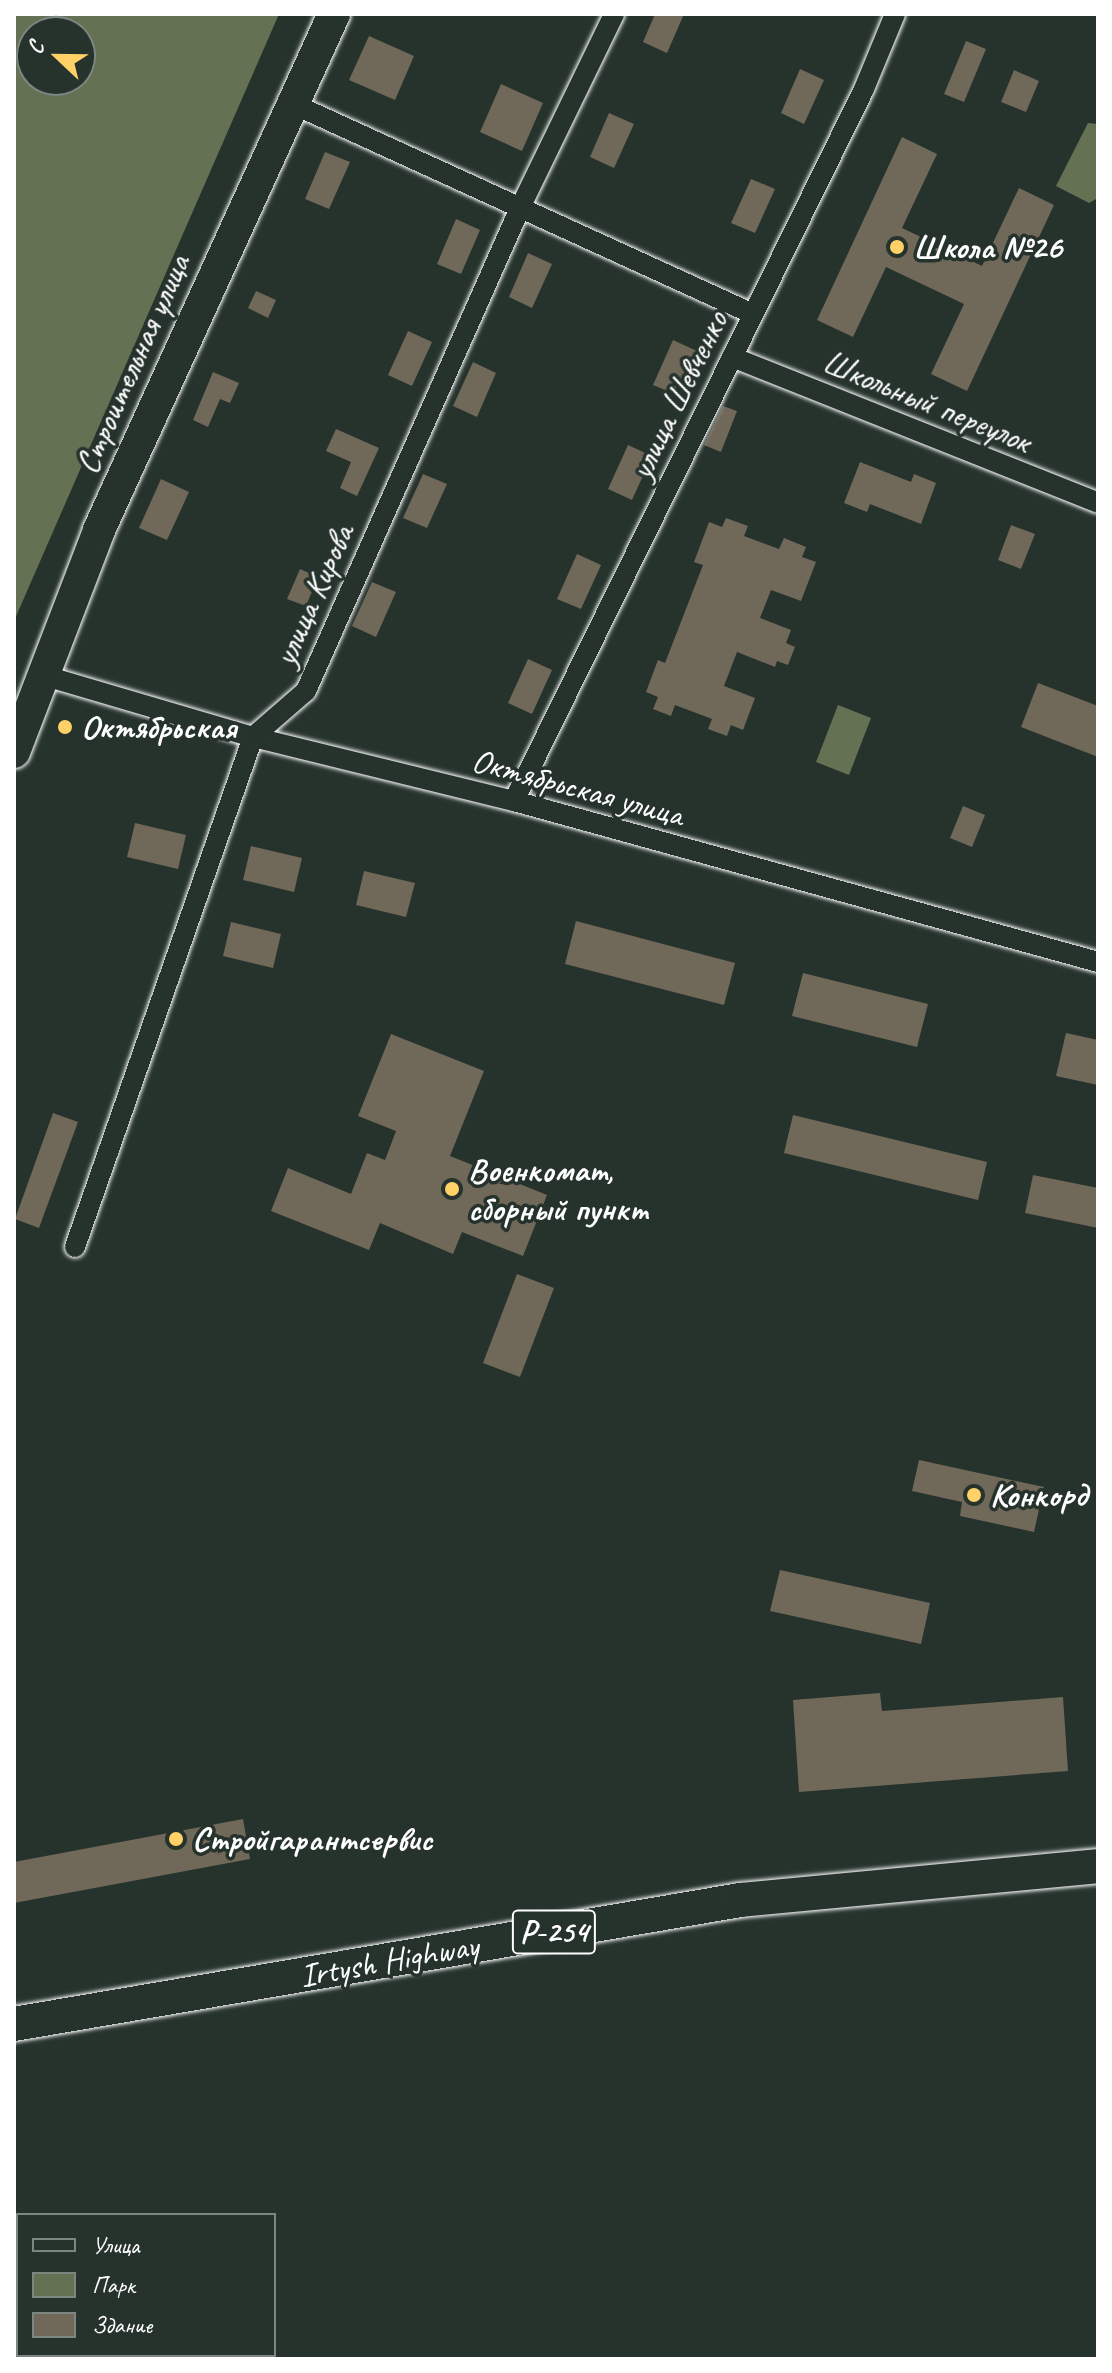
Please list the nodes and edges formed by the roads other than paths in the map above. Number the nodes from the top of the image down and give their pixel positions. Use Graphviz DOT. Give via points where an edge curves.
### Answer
graph roads {
  1 [pos="334,14"];
  2 [pos="614,14"];
  3 [pos="895,14"];
  4 [pos="291,103"];
  5 [pos="520,208"];
  6 [pos="753,314"];
  7 [pos="732,357"];
  8 [pos="1098,503"];
  9 [pos="42,675"];
  10 [pos="253,737"];
  11 [pos="14,752"];
  12 [pos="514,801"];
  13 [pos="1098,962"];
  14 [pos="75,1247"];
  15 [pos="1098,1866"];
  16 [pos="14,2024"];
  1 -- 4 [label="main road, Строительная улица"];
  2 -- 5 [label="street, улица Кирова"];
  3 -- 6 [label="street, улица Шевченко" via="864,89"];
  4 -- 5 [label="street"];
  4 -- 9 [label="main road, Строительная улица" via="106,516"];
  5 -- 6 [label="street"];
  5 -- 10 [label="street, улица Кирова" via="306,691"];
  6 -- 7 [label="street, улица Шевченко"];
  7 -- 8 [label="street, Школьный переулок"];
  7 -- 12 [label="street, улица Шевченко"];
  9 -- 10 [label="street, Октябрьская улица"];
  9 -- 11 [label="main road, Строительная улица"];
  10 -- 12 [label="street, Октябрьская улица"];
  10 -- 14 [label="street, улица Кирова"];
  12 -- 13 [label="street, Октябрьская улица"];
  15 -- 16 [label="highway, Irtysh Highway / Р-254" via="740,1900"];
}
